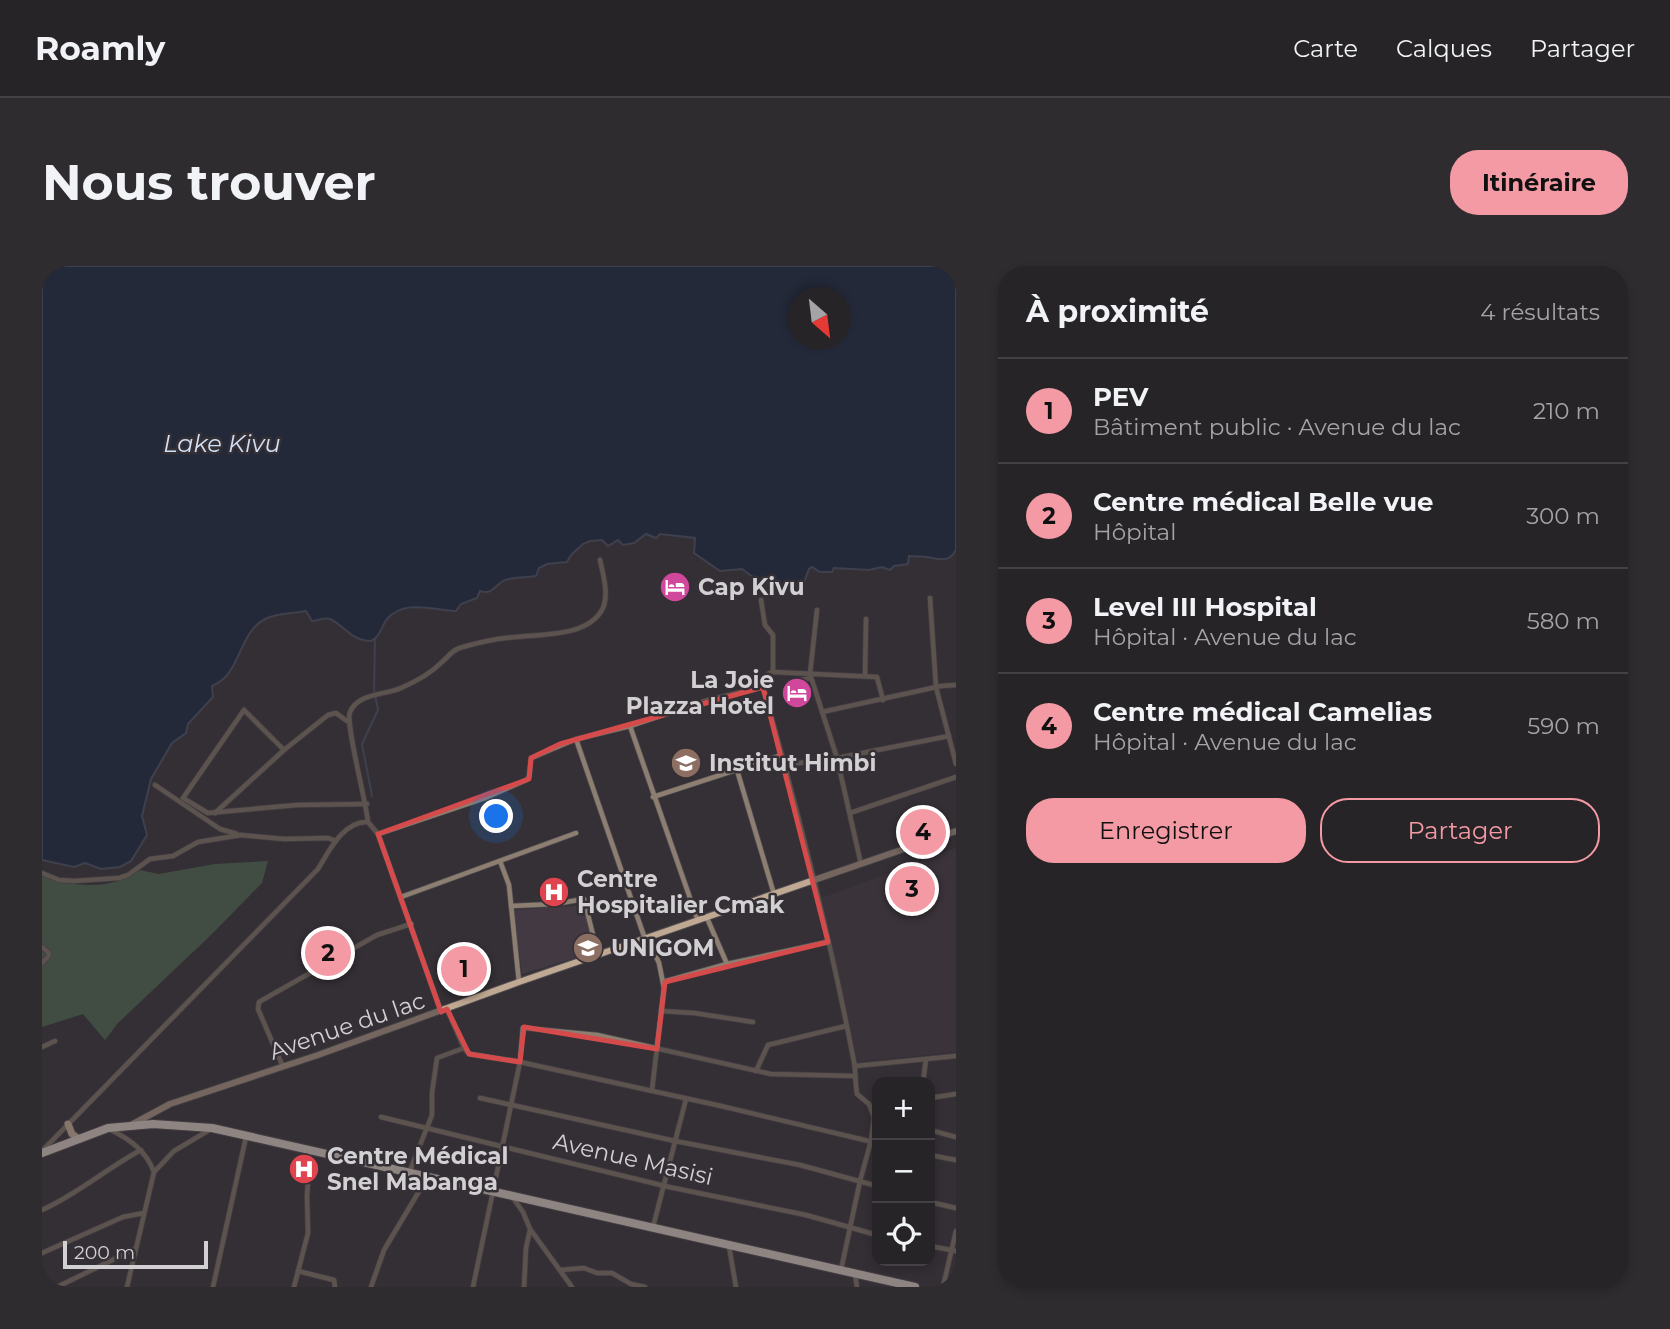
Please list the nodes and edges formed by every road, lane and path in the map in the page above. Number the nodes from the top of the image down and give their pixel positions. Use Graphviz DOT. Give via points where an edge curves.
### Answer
graph roads {
  1 [pos="600,560"];
  2 [pos="930,598"];
  3 [pos="761,600"];
  4 [pos="817,610"];
  5 [pos="866,619"];
  6 [pos="773,672"];
  7 [pos="810,676"];
  8 [pos="865,676"];
  9 [pos="788,683"];
  10 [pos="956,685"];
  11 [pos="763,687"];
  12 [pos="936,687"];
  13 [pos="883,700"];
  14 [pos="822,712"];
  15 [pos="348,722"];
  16 [pos="630,726"];
  17 [pos="948,736"];
  18 [pos="576,739"];
  19 [pos="285,750"];
  20 [pos="782,755"];
  21 [pos="836,758"];
  22 [pos="956,764"];
  23 [pos="785,765"];
  24 [pos="737,771"];
  25 [pos="956,777"];
  26 [pos="155,785"];
  27 [pos="653,797"];
  28 [pos="367,804"];
  29 [pos="215,813"];
  30 [pos="850,813"];
  31 [pos="368,822"];
  32 [pos="956,831"];
  33 [pos="576,833"];
  34 [pos="378,834"];
  35 [pos="241,835"];
  36 [pos="336,841"];
  37 [pos="500,861"];
  38 [pos="861,865"];
  39 [pos="42,873"];
  40 [pos="814,881"];
  41 [pos="774,894"];
  42 [pos="401,897"];
  43 [pos="511,906"];
  44 [pos="706,918"];
  45 [pos="698,921"];
  46 [pos="411,924"];
  47 [pos="647,939"];
  48 [pos="828,942"];
  49 [pos="42,947"];
  50 [pos="598,955"];
  51 [pos="42,962"];
  52 [pos="726,964"];
  53 [pos="519,982"];
  54 [pos="663,982"];
  55 [pos="444,1011"];
  56 [pos="661,1012"];
  57 [pos="753,1022"];
  58 [pos="846,1026"];
  59 [pos="55,1041"];
  60 [pos="42,1047"];
  61 [pos="464,1048"];
  62 [pos="657,1049"];
  63 [pos="956,1056"];
  64 [pos="926,1059"];
  65 [pos="520,1062"];
  66 [pos="855,1066"];
  67 [pos="283,1067"];
  68 [pos="757,1071"];
  69 [pos="855,1076"];
  70 [pos="924,1077"];
  71 [pos="652,1090"];
  72 [pos="956,1094"];
  73 [pos="935,1097"];
  74 [pos="480,1098"];
  75 [pos="686,1099"];
  76 [pos="511,1104"];
  77 [pos="869,1104"];
  78 [pos="872,1104"];
  79 [pos="872,1110"];
  80 [pos="381,1117"];
  81 [pos="68,1124"];
  82 [pos="128,1126"];
  83 [pos="108,1128"];
  84 [pos="212,1129"];
  85 [pos="425,1130"];
  86 [pos="935,1131"];
  87 [pos="246,1136"];
  88 [pos="956,1137"];
  89 [pos="79,1139"];
  90 [pos="675,1142"];
  91 [pos="872,1142"];
  92 [pos="501,1148"];
  93 [pos="872,1148"];
  94 [pos="141,1150"];
  95 [pos="310,1151"];
  96 [pos="42,1152"];
  97 [pos="935,1156"];
  98 [pos="956,1160"];
  99 [pos="154,1172"];
  100 [pos="409,1174"];
  101 [pos="427,1178"];
  102 [pos="860,1181"];
  103 [pos="872,1185"];
  104 [pos="664,1186"];
  105 [pos="491,1192"];
  106 [pos="512,1197"];
  107 [pos="934,1203"];
  108 [pos="956,1208"];
  109 [pos="42,1210"];
  110 [pos="144,1213"];
  111 [pos="850,1227"];
  112 [pos="653,1228"];
  113 [pos="530,1229"];
  114 [pos="956,1231"];
  115 [pos="872,1234"];
  116 [pos="729,1245"];
  117 [pos="935,1247"];
  118 [pos="136,1248"];
  119 [pos="954,1251"];
  120 [pos="42,1253"];
  121 [pos="560,1270"];
  122 [pos="841,1270"];
  123 [pos="298,1271"];
  124 [pos="855,1273"];
  125 [pos="57,1287"];
  126 [pos="127,1287"];
  127 [pos="213,1287"];
  128 [pos="294,1287"];
  129 [pos="335,1287"];
  130 [pos="371,1287"];
  131 [pos="473,1287"];
  132 [pos="524,1287"];
  133 [pos="572,1287"];
  134 [pos="645,1287"];
  135 [pos="736,1287"];
  136 [pos="857,1287"];
  137 [pos="915,1287"];
  138 [pos="943,1287"];
  1 -- 15 [label="street" via="604,606 583,625 565,634 461,647 416,680 364,698 349,712"];
  2 -- 12 [label="street"];
  3 -- 6 [label="street" via="765,625 774,635"];
  4 -- 7 [label="street"];
  5 -- 8 [label="street"];
  6 -- 7 [label="street"];
  6 -- 11 [label="street" via="765,676"];
  7 -- 8 [label="street"];
  7 -- 9 [label="street"];
  7 -- 14 [label="street"];
  8 -- 13 [label="street" via="878,678"];
  10 -- 12 [label="street"];
  11 -- 16 [label="street" via="708,699"];
  11 -- 20 [label="street"];
  12 -- 13 [label="street"];
  12 -- 17 [label="street"];
  13 -- 14 [label="street"];
  14 -- 21 [label="street"];
  15 -- 19 [label="street" via="331,713"];
  15 -- 28 [label="street"];
  16 -- 18 [label="street"];
  16 -- 27 [label="street"];
  17 -- 21 [label="street"];
  17 -- 22 [label="street"];
  18 -- 34 [label="street" via="533,756 526,780"];
  18 -- 47 [label="street"];
  19 -- 29 [label="street"];
  19 -- 29 [label="street" via="244,710 183,798 203,813"];
  20 -- 23 [label="street"];
  20 -- 24 [label="street"];
  21 -- 23 [label="street"];
  21 -- 30 [label="street"];
  23 -- 40 [label="street"];
  24 -- 27 [label="street"];
  24 -- 41 [label="street"];
  25 -- 30 [label="street"];
  26 -- 35 [label="street" via="220,829"];
  27 -- 45 [label="street"];
  28 -- 29 [label="street"];
  28 -- 31 [label="street"];
  30 -- 38 [label="street"];
  31 -- 34 [label="street"];
  31 -- 36 [label="street" via="354,824"];
  32 -- 38 [label="main road, Avenue du lac"];
  33 -- 37 [label="street"];
  34 -- 42 [label="street"];
  35 -- 36 [label="street"];
  35 -- 39 [label="street" via="198,842 173,856 150,859 119,878 74,881"];
  36 -- 81 [label="street" via="318,869"];
  37 -- 42 [label="street"];
  37 -- 43 [label="street"];
  38 -- 40 [label="main road, Avenue du lac"];
  40 -- 41 [label="main road, Avenue du lac"];
  40 -- 48 [label="street"];
  41 -- 44 [label="main road, Avenue du lac"];
  42 -- 46 [label="street"];
  43 -- 50 [label="street" via="584,899"];
  43 -- 53 [label="street"];
  44 -- 45 [label="main road, Avenue du lac"];
  44 -- 52 [label="street"];
  45 -- 47 [label="main road, Avenue du lac"];
  46 -- 55 [label="street"];
  46 -- 67 [label="street" via="384,931 259,1002"];
  47 -- 50 [label="main road, Avenue du lac"];
  47 -- 54 [label="street"];
  48 -- 52 [label="street"];
  48 -- 58 [label="street"];
  49 -- 51 [label="street" via="49,953"];
  50 -- 53 [label="main road, Avenue du lac"];
  52 -- 54 [label="street"];
  53 -- 55 [label="main road, Avenue du lac"];
  54 -- 56 [label="street"];
  55 -- 61 [label="street"];
  55 -- 67 [label="main road, Avenue du lac"];
  56 -- 57 [label="street"];
  56 -- 62 [label="street"];
  58 -- 66 [label="street"];
  58 -- 68 [label="street" via="768,1045"];
  59 -- 60 [label="street"];
  61 -- 65 [label="street" via="470,1054"];
  61 -- 85 [label="street" via="437,1058 432,1115"];
  62 -- 65 [label="street" via="597,1035 523,1028"];
  62 -- 68 [label="street"];
  62 -- 71 [label="street"];
  63 -- 64 [label="street"];
  64 -- 66 [label="street"];
  64 -- 70 [label="street"];
  65 -- 71 [label="street"];
  65 -- 76 [label="street"];
  66 -- 69 [label="street"];
  67 -- 82 [label="main road, Avenue du lac" via="170,1104"];
  68 -- 69 [label="street"];
  69 -- 77 [label="street" via="857,1094"];
  71 -- 75 [label="street"];
  72 -- 73 [label="street"];
  74 -- 76 [label="street"];
  75 -- 90 [label="street"];
  75 -- 91 [label="street"];
  76 -- 90 [label="street"];
  76 -- 92 [label="street"];
  77 -- 78 [label="street"];
  77 -- 79 [label="street"];
  80 -- 85 [label="street, Avenue Masisi"];
  81 -- 89 [label="main road"];
  81 -- 96 [label="street"];
  82 -- 83 [label="highway"];
  82 -- 84 [label="highway"];
  83 -- 89 [label="highway"];
  83 -- 94 [label="street"];
  84 -- 87 [label="highway"];
  84 -- 99 [label="street" via="174,1151"];
  85 -- 92 [label="street, Avenue Masisi"];
  85 -- 100 [label="street"];
  86 -- 88 [label="street"];
  87 -- 95 [label="highway"];
  87 -- 127 [label="street"];
  89 -- 96 [label="highway"];
  90 -- 102 [label="street"];
  90 -- 104 [label="street"];
  92 -- 104 [label="street, Avenue Masisi"];
  92 -- 105 [label="street"];
  93 -- 102 [label="street"];
  94 -- 99 [label="street"];
  94 -- 109 [label="street" via="72,1196"];
  95 -- 100 [label="highway"];
  95 -- 123 [label="street" via="308,1233"];
  97 -- 98 [label="street"];
  99 -- 110 [label="street"];
  100 -- 101 [label="highway"];
  101 -- 105 [label="highway"];
  101 -- 130 [label="street" via="384,1250"];
  102 -- 103 [label="street"];
  102 -- 111 [label="street"];
  104 -- 111 [label="street, Avenue Masisi"];
  104 -- 112 [label="street"];
  105 -- 106 [label="highway"];
  105 -- 131 [label="street"];
  106 -- 112 [label="highway"];
  106 -- 113 [label="street"];
  107 -- 108 [label="street"];
  110 -- 118 [label="street"];
  110 -- 120 [label="street" via="123,1217"];
  111 -- 115 [label="street, Avenue Masisi"];
  111 -- 122 [label="street"];
  112 -- 116 [label="highway"];
  113 -- 121 [label="street"];
  113 -- 132 [label="street"];
  114 -- 119 [label="street"];
  116 -- 122 [label="highway"];
  116 -- 135 [label="street"];
  117 -- 119 [label="street"];
  118 -- 125 [label="street"];
  118 -- 126 [label="street"];
  119 -- 138 [label="street"];
  121 -- 133 [label="street"];
  121 -- 134 [label="street" via="612,1273"];
  122 -- 124 [label="highway"];
  123 -- 128 [label="street"];
  123 -- 129 [label="street" via="334,1280"];
  124 -- 136 [label="street"];
  124 -- 137 [label="highway"];
}
